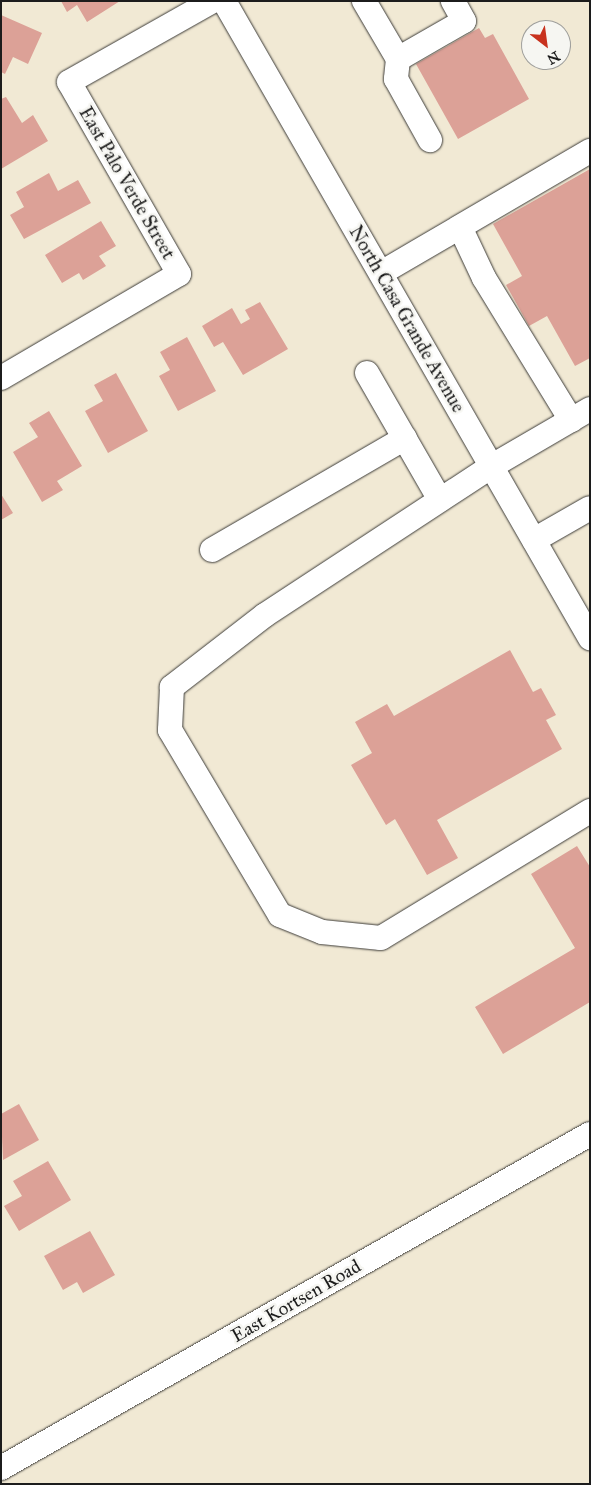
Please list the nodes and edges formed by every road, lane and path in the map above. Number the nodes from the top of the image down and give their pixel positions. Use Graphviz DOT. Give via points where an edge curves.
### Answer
graph roads {
  1 [pos="213,1"];
  2 [pos="224,1"];
  3 [pos="364,1"];
  4 [pos="453,1"];
  5 [pos="398,59"];
  6 [pos="430,140"];
  7 [pos="590,151"];
  8 [pos="460,227"];
  9 [pos="381,274"];
  10 [pos="367,373"];
  11 [pos="1,378"];
  12 [pos="580,414"];
  13 [pos="405,438"];
  14 [pos="492,466"];
  15 [pos="440,500"];
  16 [pos="590,508"];
  17 [pos="534,540"];
  18 [pos="212,550"];
  19 [pos="590,638"];
  20 [pos="590,811"];
  21 [pos="590,1134"];
  22 [pos="1,1468"];
  1 -- 11 [label="street, East Palo Verde Street" via="69,82 179,274"];
  2 -- 9 [label="street, North Casa Grande Avenue"];
  3 -- 5 [label="street"];
  4 -- 5 [label="street" via="464,20"];
  5 -- 6 [label="street" via="396,79"];
  7 -- 8 [label="street"];
  8 -- 9 [label="street"];
  8 -- 12 [label="street" via="484,278"];
  9 -- 14 [label="street, North Casa Grande Avenue"];
  10 -- 13 [label="street"];
  12 -- 14 [label="street"];
  13 -- 15 [label="street"];
  13 -- 18 [label="street"];
  14 -- 15 [label="street"];
  14 -- 17 [label="street, North Casa Grande Avenue"];
  15 -- 20 [label="street" via="265,615 172,687 170,730 280,915 322,932 381,938"];
  16 -- 17 [label="street"];
  17 -- 19 [label="street, North Casa Grande Avenue"];
  21 -- 22 [label="street, East Kortsen Road"];
}
